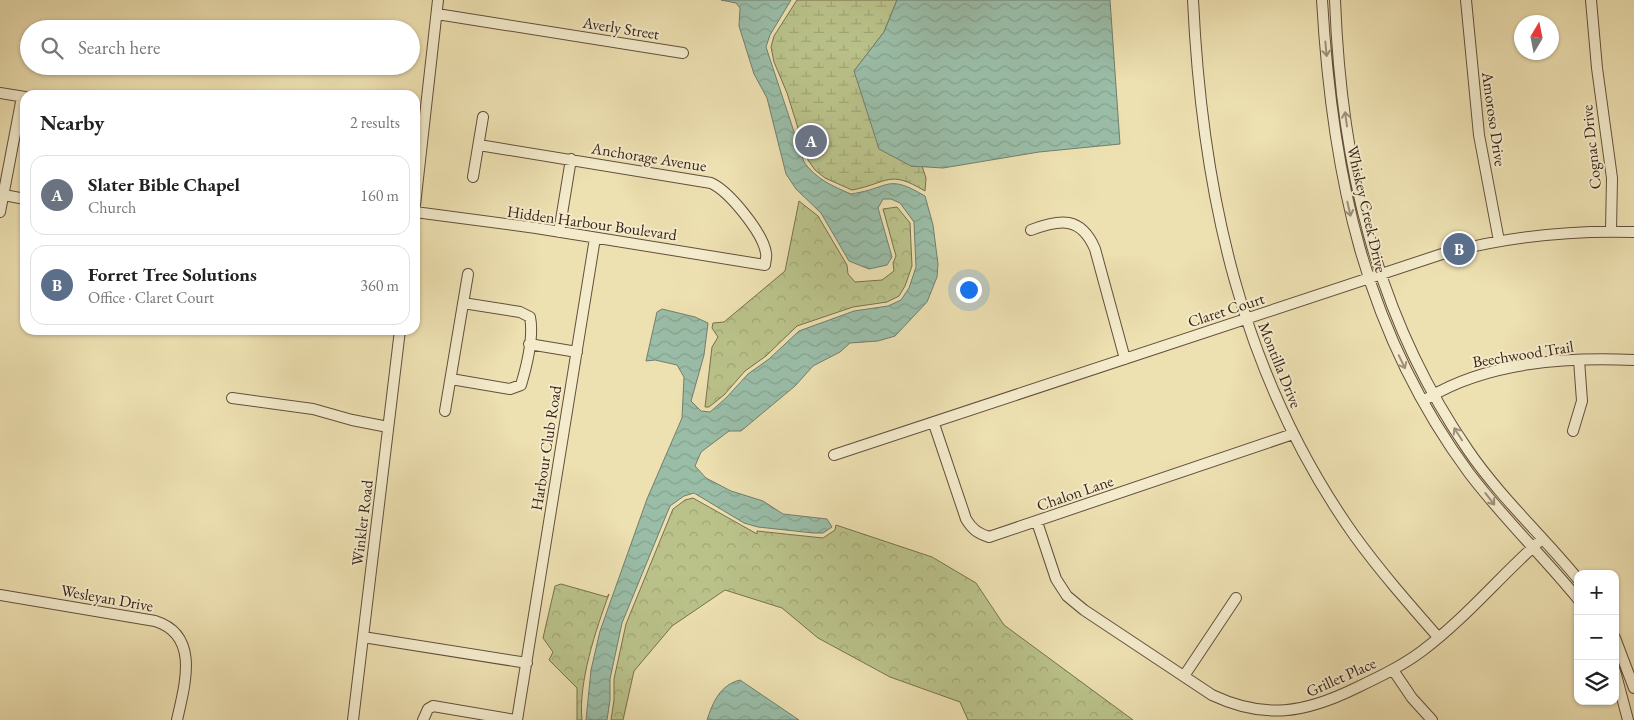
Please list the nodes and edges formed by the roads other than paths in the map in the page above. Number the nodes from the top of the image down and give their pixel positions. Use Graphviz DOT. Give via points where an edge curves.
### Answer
graph roads {
  1 [pos="438,0"];
  2 [pos="1193,0"];
  3 [pos="1322,0"];
  4 [pos="1335,0"];
  5 [pos="1466,0"];
  6 [pos="1591,0"];
  7 [pos="437,14"];
  8 [pos="683,53"];
  9 [pos="0,94"];
  10 [pos="20,97"];
  11 [pos="20,112"];
  12 [pos="484,116"];
  13 [pos="479,145"];
  14 [pos="420,146"];
  15 [pos="571,160"];
  16 [pos="474,177"];
  17 [pos="4,195"];
  18 [pos="20,197"];
  19 [pos="0,212"];
  20 [pos="420,213"];
  21 [pos="1031,230"];
  22 [pos="1611,231"];
  23 [pos="559,232"];
  24 [pos="1634,232"];
  25 [pos="596,238"];
  26 [pos="1498,241"];
  27 [pos="765,265"];
  28 [pos="468,274"];
  29 [pos="1380,275"];
  30 [pos="1368,279"];
  31 [pos="463,303"];
  32 [pos="1245,320"];
  33 [pos="399,335"];
  34 [pos="529,344"];
  35 [pos="577,352"];
  36 [pos="1125,358"];
  37 [pos="1579,360"];
  38 [pos="1634,360"];
  39 [pos="451,379"];
  40 [pos="1434,395"];
  41 [pos="232,398"];
  42 [pos="1423,401"];
  43 [pos="445,411"];
  44 [pos="934,424"];
  45 [pos="388,427"];
  46 [pos="1573,431"];
  47 [pos="1294,434"];
  48 [pos="834,455"];
  49 [pos="1037,522"];
  50 [pos="1542,539"];
  51 [pos="1532,548"];
  52 [pos="1574,575"];
  53 [pos="0,595"];
  54 [pos="1574,595"];
  55 [pos="1236,598"];
  56 [pos="363,636"];
  57 [pos="1438,637"];
  58 [pos="1619,649"];
  59 [pos="527,663"];
  60 [pos="1393,670"];
  61 [pos="1184,676"];
  62 [pos="1619,685"];
  63 [pos="1634,688"];
  64 [pos="1634,693"];
  65 [pos="1622,695"];
  66 [pos="178,720"];
  67 [pos="353,720"];
  68 [pos="423,720"];
  69 [pos="516,720"];
  70 [pos="1432,720"];
  71 [pos="1628,720"];
  1 -- 7 [label="street"];
  2 -- 32 [label="street, Montilla Drive" via="1209,168 1224,244"];
  3 -- 30 [label="street, Whiskey Creek Drive, one-way" via="1338,153 1354,235"];
  29 -- 4 [label="street, Whiskey Creek Drive, one-way" via="1352,159 1343,99"];
  5 -- 26 [label="street, Amoroso Drive" via="1477,117"];
  6 -- 22 [label="street, Cognac Drive" via="1596,68 1612,178"];
  7 -- 8 [label="street, Averly Street"];
  7 -- 14 [label="street"];
  9 -- 10 [label="street"];
  11 -- 17 [label="street"];
  12 -- 13 [label="street"];
  13 -- 15 [label="street, Anchorage Avenue"];
  13 -- 16 [label="street"];
  15 -- 23 [label="street"];
  15 -- 27 [label="street, Anchorage Avenue" via="702,181 721,187 760,238 766,254"];
  17 -- 18 [label="street"];
  17 -- 19 [label="street"];
  20 -- 23 [label="street, Hidden Harbour Boulevard"];
  21 -- 36 [label="street" via="1062,222 1077,226 1088,236 1095,249"];
  22 -- 24 [label="street, Claret Court"];
  22 -- 26 [label="street, Claret Court"];
  23 -- 25 [label="street, Hidden Harbour Boulevard"];
  25 -- 27 [label="street, Hidden Harbour Boulevard"];
  25 -- 35 [label="street, Harbour Club Road"];
  26 -- 29 [label="street, Claret Court" via="1442,254"];
  28 -- 31 [label="street"];
  29 -- 30 [label="street, Claret Court"];
  29 -- 40 [label="street, Whiskey Creek Drive" via="1402,331"];
  30 -- 32 [label="street, Claret Court"];
  30 -- 42 [label="street, Whiskey Creek Drive, one-way" via="1394,346"];
  31 -- 34 [label="street" via="520,312 530,317"];
  31 -- 39 [label="street"];
  32 -- 36 [label="street, Claret Court"];
  32 -- 47 [label="street, Montilla Drive"];
  33 -- 45 [label="street, Winkler Road"];
  34 -- 35 [label="street"];
  34 -- 39 [label="street" via="521,385 510,389"];
  35 -- 59 [label="street, Harbour Club Road"];
  36 -- 44 [label="street, Claret Court"];
  37 -- 38 [label="street, Beechwood Trail"];
  37 -- 40 [label="street, Beechwood Trail" via="1487,373 1456,382"];
  37 -- 46 [label="street" via="1582,401"];
  39 -- 43 [label="street"];
  40 -- 42 [label="street, Beechwood Trail"];
  50 -- 40 [label="street, Whiskey Creek Drive, one-way" via="1490,480"];
  41 -- 45 [label="street" via="313,409"];
  42 -- 51 [label="street, Whiskey Creek Drive, one-way" via="1469,473"];
  44 -- 48 [label="street, Claret Court"];
  44 -- 49 [label="street, Chalon Lane" via="971,528 989,537"];
  45 -- 56 [label="street, Winkler Road"];
  47 -- 49 [label="street, Chalon Lane"];
  47 -- 57 [label="street, Montilla Drive" via="1354,534"];
  49 -- 61 [label="street, Grillet Place" via="1056,579 1067,596"];
  50 -- 51 [label="street, Grillet Place"];
  50 -- 52 [label="street, Whiskey Creek Drive"];
  51 -- 54 [label="street, Whiskey Creek Drive"];
  51 -- 57 [label="street, Grillet Place"];
  53 -- 66 [label="street, Wesleyan Drive" via="155,621 170,628 181,639 187,661"];
  55 -- 61 [label="street"];
  56 -- 59 [label="street"];
  56 -- 67 [label="street, Winkler Road"];
  57 -- 60 [label="street, Grillet Place"];
  58 -- 63 [label="street"];
  59 -- 69 [label="street, Harbour Club Road"];
  60 -- 61 [label="street, Grillet Place" via="1321,704 1286,712 1252,709 1231,703 1212,695"];
  60 -- 70 [label="street"];
  62 -- 65 [label="street"];
  64 -- 65 [label="street"];
  65 -- 71 [label="street"];
  68 -- 69 [label="street" via="433,706"];
}
